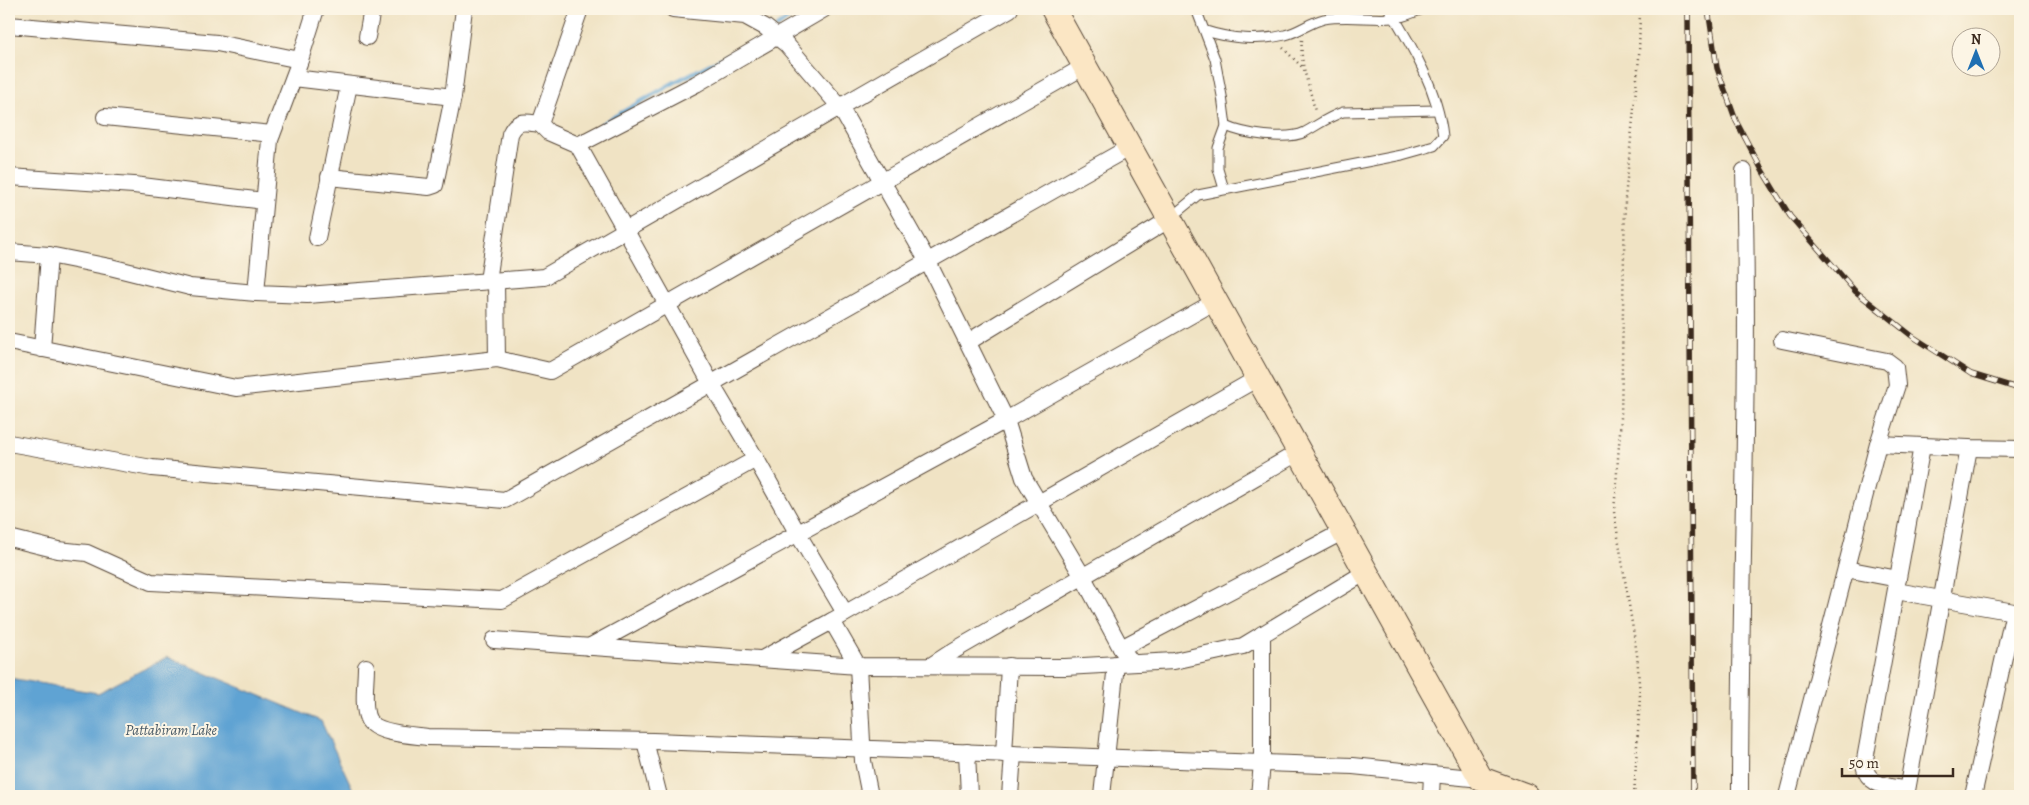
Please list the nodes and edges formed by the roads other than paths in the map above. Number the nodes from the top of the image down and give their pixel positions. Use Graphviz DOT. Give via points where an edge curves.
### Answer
graph roads {
  1 [pos="316,9"];
  2 [pos="372,9"];
  3 [pos="464,9"];
  4 [pos="580,9"];
  5 [pos="673,9"];
  6 [pos="824,9"];
  7 [pos="1010,9"];
  8 [pos="1053,9"];
  9 [pos="1196,9"];
  10 [pos="1389,9"];
  11 [pos="1423,9"];
  12 [pos="745,12"];
  13 [pos="1395,18"];
  14 [pos="9,25"];
  15 [pos="1206,31"];
  16 [pos="778,36"];
  17 [pos="367,37"];
  18 [pos="300,60"];
  19 [pos="1085,66"];
  20 [pos="294,78"];
  21 [pos="350,85"];
  22 [pos="453,97"];
  23 [pos="840,107"];
  24 [pos="1437,110"];
  25 [pos="105,117"];
  26 [pos="540,124"];
  27 [pos="1226,126"];
  28 [pos="272,134"];
  29 [pos="578,145"];
  30 [pos="1130,147"];
  31 [pos="1744,172"];
  32 [pos="9,177"];
  33 [pos="329,177"];
  34 [pos="882,181"];
  35 [pos="1224,189"];
  36 [pos="264,201"];
  37 [pos="1170,218"];
  38 [pos="626,231"];
  39 [pos="317,238"];
  40 [pos="9,252"];
  41 [pos="49,254"];
  42 [pos="928,262"];
  43 [pos="492,281"];
  44 [pos="256,293"];
  45 [pos="1216,301"];
  46 [pos="667,303"];
  47 [pos="1782,340"];
  48 [pos="9,342"];
  49 [pos="968,342"];
  50 [pos="42,349"];
  51 [pos="497,359"];
  52 [pos="1258,378"];
  53 [pos="712,384"];
  54 [pos="1006,420"];
  55 [pos="9,443"];
  56 [pos="1878,444"];
  57 [pos="1922,446"];
  58 [pos="1969,448"];
  59 [pos="2020,449"];
  60 [pos="1299,452"];
  61 [pos="756,459"];
  62 [pos="1038,503"];
  63 [pos="1344,532"];
  64 [pos="798,534"];
  65 [pos="9,538"];
  66 [pos="1846,569"];
  67 [pos="1366,572"];
  68 [pos="1083,577"];
  69 [pos="1897,585"];
  70 [pos="1941,600"];
  71 [pos="2017,613"];
  72 [pos="839,617"];
  73 [pos="1262,634"];
  74 [pos="494,640"];
  75 [pos="589,647"];
  76 [pos="1121,648"];
  77 [pos="762,659"];
  78 [pos="1124,663"];
  79 [pos="932,665"];
  80 [pos="858,666"];
  81 [pos="1009,666"];
  82 [pos="366,667"];
  83 [pos="645,741"];
  84 [pos="862,748"];
  85 [pos="967,752"];
  86 [pos="1009,754"];
  87 [pos="1107,757"];
  88 [pos="1262,763"];
  89 [pos="1432,774"];
  90 [pos="1481,779"];
  91 [pos="1907,793"];
  92 [pos="659,796"];
  93 [pos="870,796"];
  94 [pos="969,796"];
  95 [pos="1010,796"];
  96 [pos="1102,796"];
  97 [pos="1259,796"];
  98 [pos="1431,796"];
  99 [pos="1527,796"];
  100 [pos="1740,796"];
  101 [pos="1787,796"];
  102 [pos="1973,796"];
  1 -- 18 [label="street"];
  2 -- 17 [label="street"];
  3 -- 22 [label="street"];
  4 -- 26 [label="street"];
  5 -- 12 [label="street"];
  6 -- 16 [label="street"];
  7 -- 23 [label="street"];
  8 -- 19 [label="main road"];
  9 -- 15 [label="lane"];
  10 -- 13 [label="lane"];
  11 -- 13 [label="lane"];
  12 -- 16 [label="street"];
  13 -- 15 [label="lane" via="1324,19 1287,35 1274,37 1226,38"];
  13 -- 24 [label="lane" via="1426,76"];
  14 -- 18 [label="street" via="216,43"];
  15 -- 27 [label="lane" via="1216,59"];
  16 -- 23 [label="street"];
  16 -- 29 [label="street" via="696,84"];
  18 -- 20 [label="street"];
  19 -- 30 [label="main road"];
  19 -- 34 [label="street"];
  20 -- 21 [label="street"];
  20 -- 28 [label="street"];
  21 -- 22 [label="street"];
  21 -- 33 [label="street"];
  22 -- 33 [label="street" via="435,185"];
  23 -- 34 [label="street"];
  23 -- 38 [label="street"];
  24 -- 27 [label="lane" via="1343,112 1330,116 1304,133 1285,136 1238,132"];
  24 -- 35 [label="lane" via="1443,136 1434,146"];
  25 -- 28 [label="street"];
  26 -- 29 [label="street" via="548,132"];
  26 -- 43 [label="street" via="519,123 510,134"];
  27 -- 35 [label="lane" via="1218,148 1218,169"];
  28 -- 36 [label="street"];
  29 -- 38 [label="street"];
  30 -- 37 [label="main road"];
  30 -- 42 [label="street"];
  31 -- 100 [label="street" via="1746,265"];
  32 -- 36 [label="street" via="134,185"];
  33 -- 39 [label="street"];
  34 -- 42 [label="street"];
  34 -- 46 [label="street"];
  35 -- 37 [label="lane" via="1198,195"];
  36 -- 44 [label="street"];
  37 -- 45 [label="main road"];
  37 -- 49 [label="street"];
  38 -- 43 [label="street" via="544,277"];
  38 -- 46 [label="street"];
  40 -- 41 [label="street"];
  41 -- 44 [label="street" via="190,287"];
  41 -- 50 [label="street"];
  42 -- 49 [label="street"];
  42 -- 53 [label="street"];
  43 -- 44 [label="street" via="307,296"];
  43 -- 51 [label="street"];
  45 -- 52 [label="main road"];
  45 -- 54 [label="street"];
  46 -- 51 [label="street" via="550,371"];
  46 -- 53 [label="street"];
  47 -- 56 [label="street" via="1876,358 1895,367 1897,385"];
  48 -- 50 [label="street"];
  49 -- 54 [label="street"];
  50 -- 51 [label="street" via="236,388"];
  52 -- 60 [label="main road"];
  52 -- 62 [label="street"];
  53 -- 55 [label="street" via="505,500 152,468"];
  53 -- 61 [label="street"];
  54 -- 62 [label="street" via="1024,478"];
  54 -- 64 [label="street"];
  56 -- 57 [label="street"];
  56 -- 66 [label="street"];
  57 -- 58 [label="street"];
  57 -- 69 [label="street"];
  58 -- 59 [label="street"];
  58 -- 70 [label="street"];
  60 -- 63 [label="main road"];
  60 -- 68 [label="street"];
  61 -- 64 [label="street"];
  61 -- 65 [label="street" via="502,600 151,582 87,553 58,550"];
  62 -- 68 [label="street"];
  62 -- 72 [label="street"];
  63 -- 67 [label="main road"];
  63 -- 76 [label="street"];
  64 -- 72 [label="street"];
  64 -- 75 [label="street"];
  66 -- 69 [label="street"];
  66 -- 101 [label="street"];
  67 -- 73 [label="street"];
  67 -- 90 [label="main road"];
  68 -- 76 [label="street"];
  68 -- 79 [label="street"];
  69 -- 70 [label="street"];
  69 -- 91 [label="street" via="1864,765 1868,778 1874,783"];
  70 -- 71 [label="street"];
  70 -- 91 [label="street"];
  71 -- 102 [label="street"];
  72 -- 77 [label="street"];
  72 -- 80 [label="street"];
  73 -- 78 [label="street" via="1243,646 1174,661"];
  73 -- 88 [label="street"];
  74 -- 75 [label="street"];
  75 -- 77 [label="street"];
  76 -- 78 [label="street"];
  77 -- 80 [label="street"];
  78 -- 81 [label="street"];
  78 -- 87 [label="street"];
  79 -- 80 [label="street"];
  79 -- 81 [label="street"];
  80 -- 84 [label="street"];
  81 -- 86 [label="street"];
  82 -- 83 [label="street" via="365,708 368,720 378,728 427,737"];
  83 -- 84 [label="street"];
  83 -- 92 [label="street"];
  84 -- 85 [label="street"];
  84 -- 93 [label="street"];
  85 -- 86 [label="street"];
  85 -- 94 [label="street"];
  86 -- 87 [label="street"];
  86 -- 95 [label="street"];
  87 -- 88 [label="street"];
  87 -- 96 [label="street"];
  88 -- 89 [label="street" via="1354,766"];
  88 -- 97 [label="street"];
  89 -- 90 [label="street"];
  89 -- 98 [label="street"];
  90 -- 99 [label="main road"];
}
